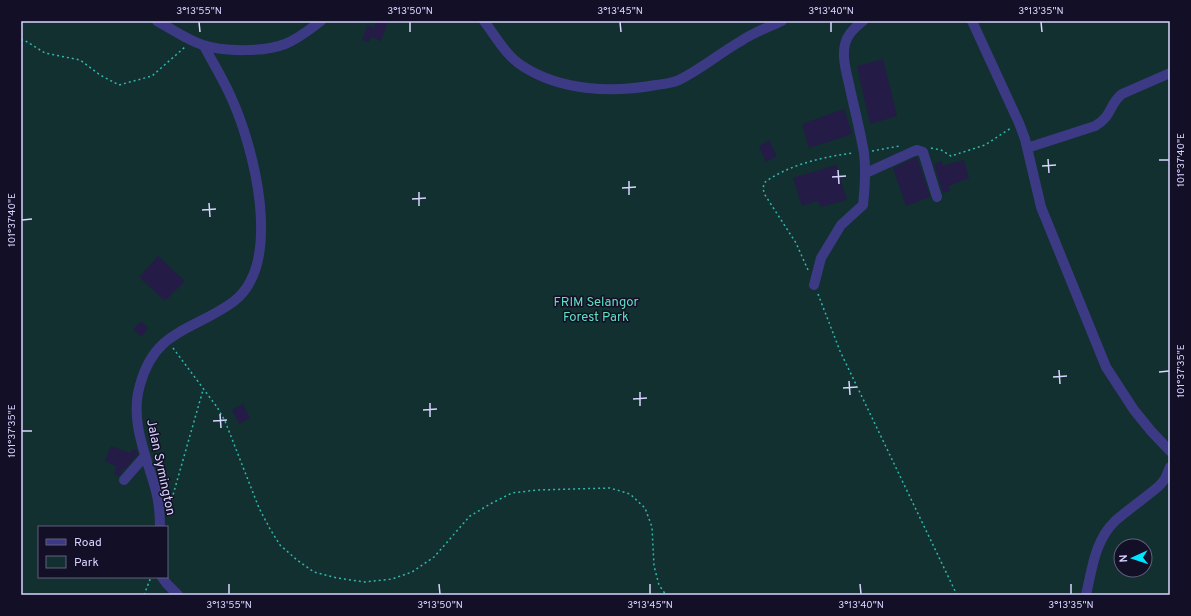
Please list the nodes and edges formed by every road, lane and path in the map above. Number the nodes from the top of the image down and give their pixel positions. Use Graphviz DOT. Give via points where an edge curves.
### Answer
graph roads {
  1 [pos="157,21"];
  2 [pos="321,21"];
  3 [pos="484,21"];
  4 [pos="782,21"];
  5 [pos="864,21"];
  6 [pos="972,21"];
  7 [pos="21,40"];
  8 [pos="192,41"];
  9 [pos="204,46"];
  10 [pos="1170,73"];
  11 [pos="1019,123"];
  12 [pos="905,145"];
  13 [pos="927,146"];
  14 [pos="1028,148"];
  15 [pos="864,152"];
  16 [pos="866,173"];
  17 [pos="937,197"];
  18 [pos="814,285"];
  19 [pos="167,340"];
  20 [pos="203,390"];
  21 [pos="1170,451"];
  22 [pos="145,456"];
  23 [pos="1170,466"];
  24 [pos="124,480"];
  25 [pos="168,509"];
  26 [pos="160,526"];
  27 [pos="151,578"];
  28 [pos="163,578"];
  29 [pos="144,595"];
  30 [pos="178,595"];
  31 [pos="666,595"];
  32 [pos="956,595"];
  33 [pos="1086,595"];
  1 -- 8 [label="street"];
  2 -- 9 [label="street" via="285,44 267,48 223,49"];
  3 -- 4 [label="street" via="504,49 523,66 543,77 589,89 642,88 678,81 742,40"];
  5 -- 15 [label="street" via="849,35 844,53"];
  6 -- 11 [label="street"];
  7 -- 8 [label="path" via="46,53 80,60 119,85 152,76"];
  8 -- 9 [label="street"];
  9 -- 19 [label="street, Jalan Symington" via="231,98 245,133 258,187 260,248 251,279 238,296 222,309 180,330"];
  10 -- 14 [label="street" via="1117,97 1102,123"];
  11 -- 13 [label="path" via="985,145 951,156"];
  11 -- 14 [label="street"];
  12 -- 15 [label="path"];
  14 -- 21 [label="street" via="1041,207 1106,367 1134,410"];
  15 -- 16 [label="street"];
  15 -- 18 [label="path" via="842,154 795,166 764,183 764,195 796,243"];
  16 -- 17 [label="street" via="920,150 923,152"];
  16 -- 18 [label="street" via="863,205 841,225 821,258"];
  18 -- 32 [label="path" via="840,351"];
  19 -- 20 [label="path"];
  19 -- 22 [label="street, Jalan Symington" via="152,357 137,395 138,422"];
  20 -- 25 [label="path"];
  20 -- 31 [label="path" via="225,421 259,508 270,529 280,545 314,572 365,582 392,579 412,572 434,557 470,516 512,493 610,488 630,494 645,508 652,527 654,566 659,586"];
  22 -- 24 [label="street"];
  22 -- 26 [label="street, Jalan Symington" via="159,504"];
  23 -- 33 [label="street" via="1158,486 1115,522 1106,533 1096,554"];
  27 -- 29 [label="path"];
  28 -- 30 [label="street"];
}
